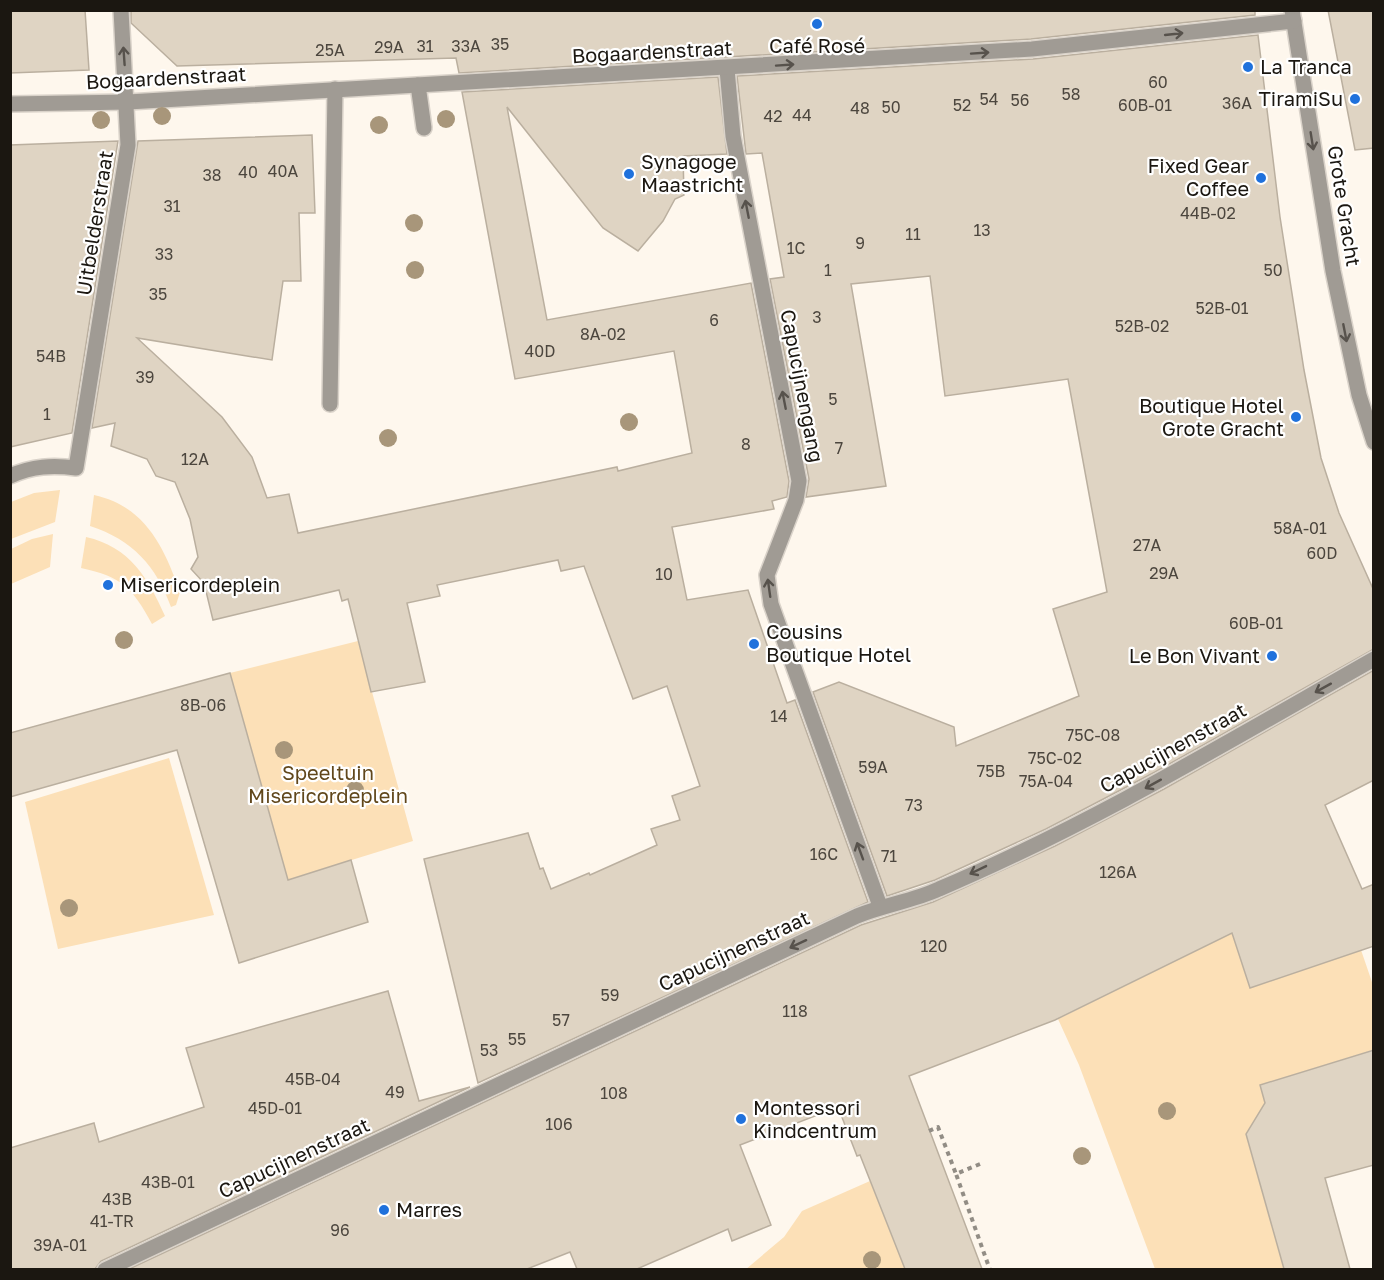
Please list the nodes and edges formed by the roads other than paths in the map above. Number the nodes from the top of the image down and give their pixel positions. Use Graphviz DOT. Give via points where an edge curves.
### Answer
graph roads {
  1 [pos="121,10"];
  2 [pos="1293,16"];
  3 [pos="727,69"];
  4 [pos="418,85"];
  5 [pos="335,89"];
  6 [pos="128,102"];
  7 [pos="10,104"];
  8 [pos="424,128"];
  9 [pos="330,404"];
  10 [pos="1374,442"];
  11 [pos="10,476"];
  12 [pos="1374,659"];
  13 [pos="880,906"];
  14 [pos="105,1269"];
  6 -- 1 [label="street, Uitbelderstraat, one-way"];
  3 -- 2 [label="street, Bogaardenstraat, one-way" via="1032,50"];
  2 -- 10 [label="street, Grote Gracht, one-way" via="1333,272 1359,395"];
  3 -- 4 [label="street, Bogaardenstraat"];
  13 -- 3 [label="street, Capucijnengang, one-way" via="771,604 767,575 796,500 799,481 733,136"];
  4 -- 5 [label="street, Bogaardenstraat"];
  4 -- 8 [label="street"];
  5 -- 6 [label="street, Bogaardenstraat"];
  5 -- 9 [label="street"];
  6 -- 7 [label="street, Bogaardenstraat"];
  6 -- 11 [label="street, Uitbelderstraat" via="128,144 76,468 51,465"];
  12 -- 13 [label="street, Capucijnenstraat, one-way" via="1130,797 937,890"];
  13 -- 14 [label="street, Capucijnenstraat, one-way"];
}
